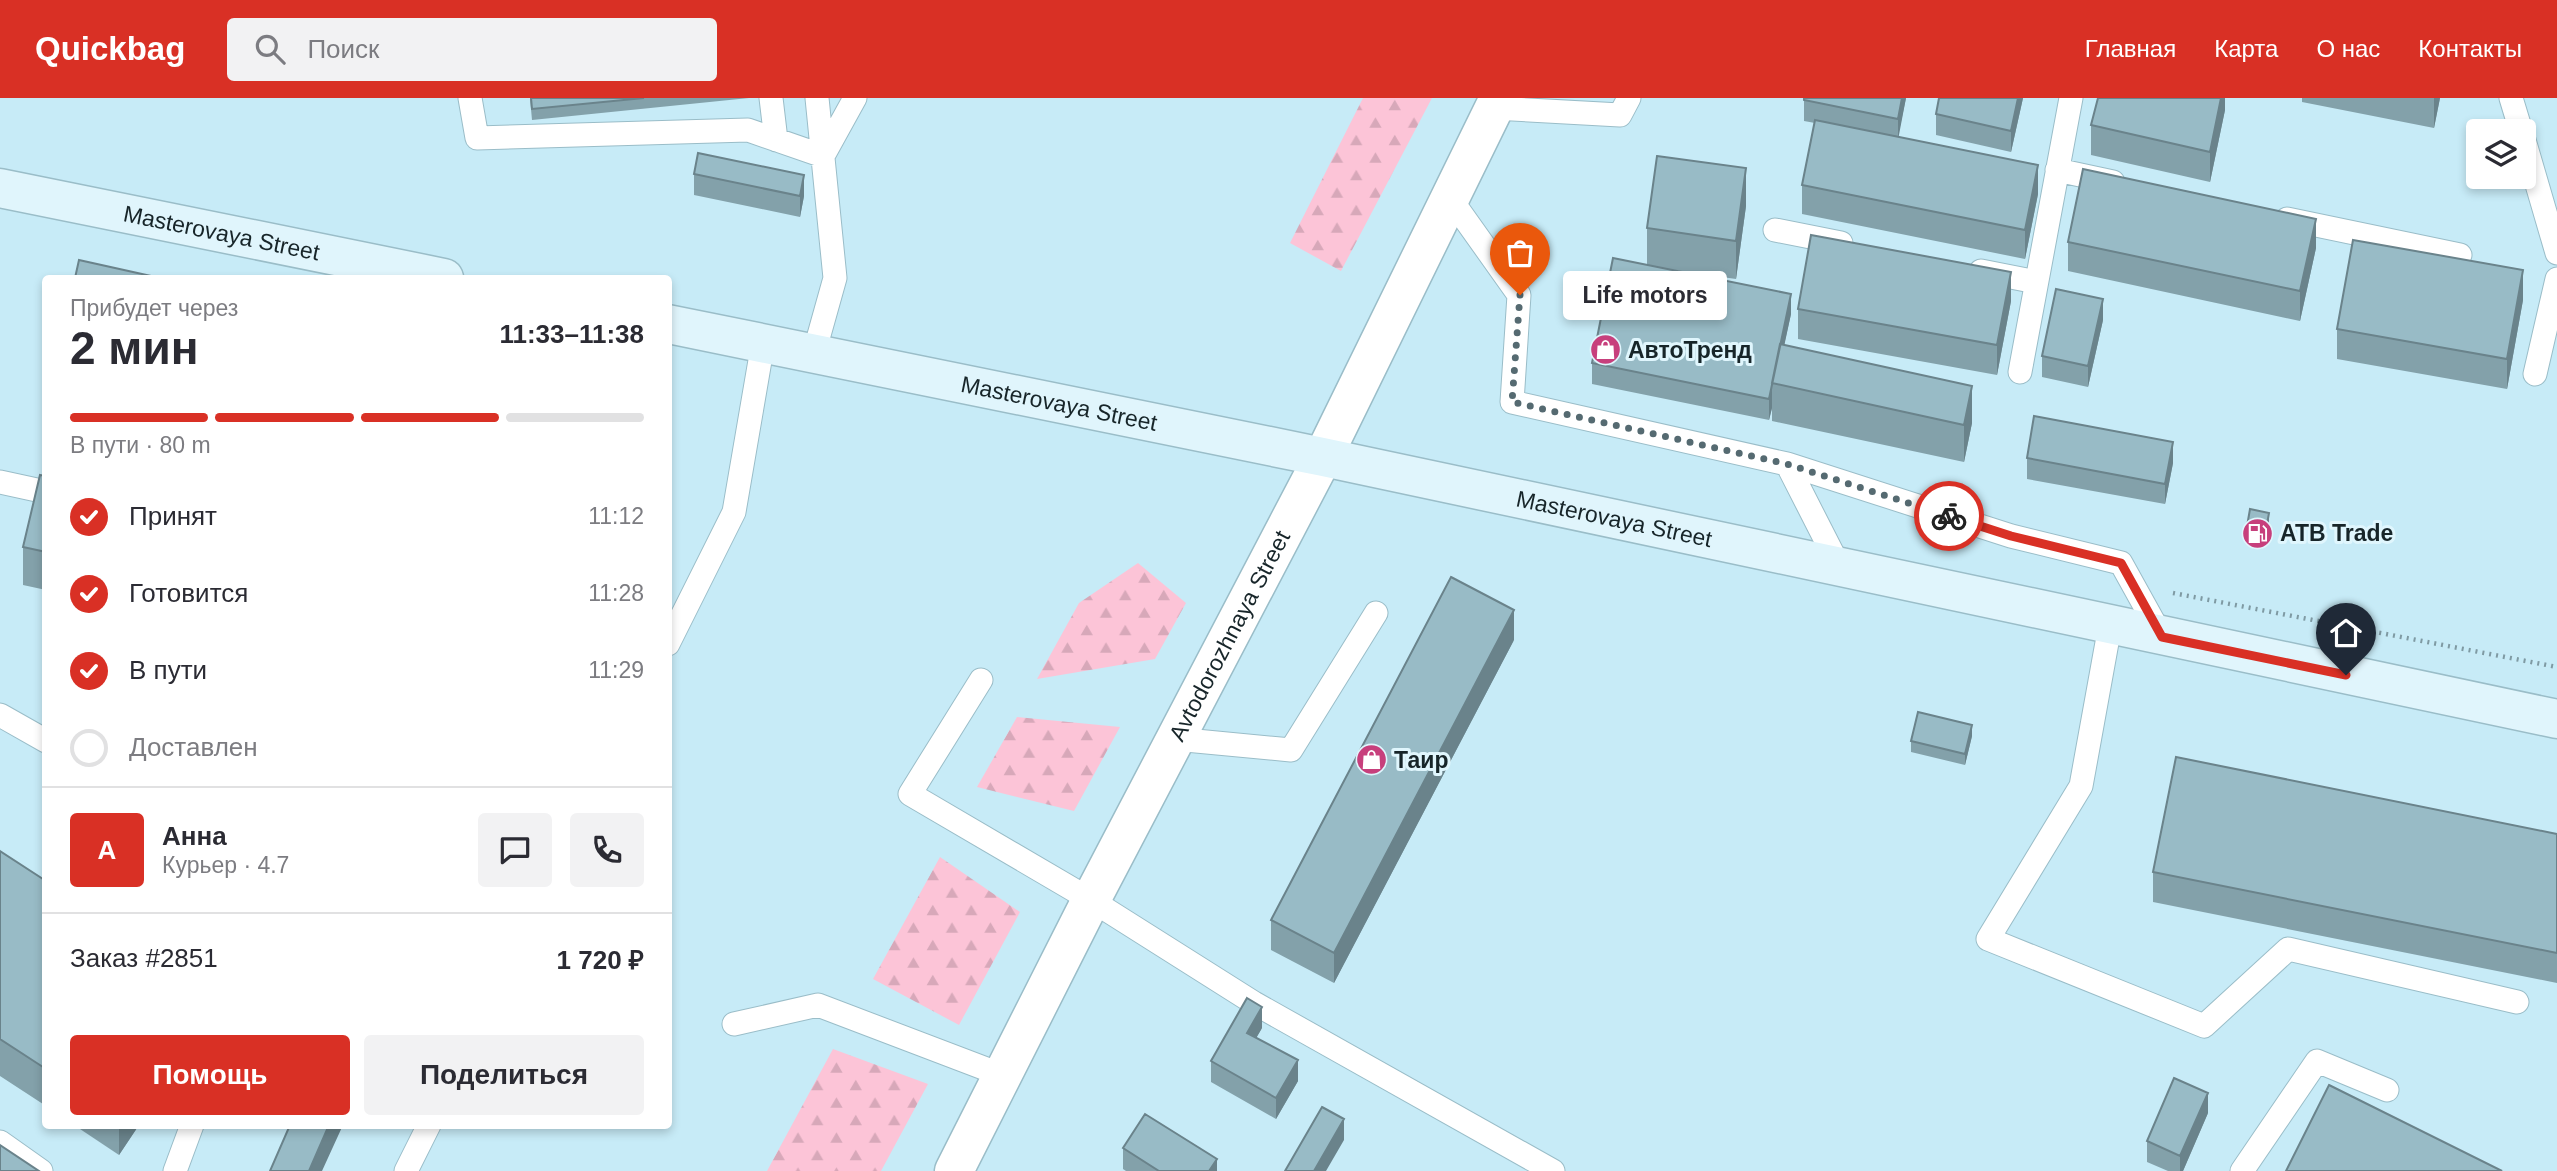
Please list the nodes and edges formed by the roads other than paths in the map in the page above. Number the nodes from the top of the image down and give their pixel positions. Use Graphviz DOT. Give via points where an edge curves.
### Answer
graph roads {
  1 [pos="470,98"];
  2 [pos="771,98"];
  3 [pos="817,98"];
  4 [pos="855,98"];
  5 [pos="1629,98"];
  6 [pos="2071,98"];
  7 [pos="2511,98"];
  8 [pos="1497,103"];
  9 [pos="2517,119"];
  10 [pos="776,140"];
  11 [pos="823,156"];
  12 [pos="2057,170"];
  13 [pos="2536,181"];
  14 [pos="2138,187"];
  15 [pos="0,188"];
  16 [pos="1450,198"];
  17 [pos="2272,215"];
  18 [pos="1775,230"];
  19 [pos="1866,248"];
  20 [pos="2557,253"];
  21 [pos="2460,255"];
  22 [pos="1958,266"];
  23 [pos="429,275"];
  24 [pos="2557,279"];
  25 [pos="2036,282"];
  26 [pos="672,325"];
  27 [pos="763,343"];
  28 [pos="814,353"];
  29 [pos="2020,372"];
  30 [pos="2535,374"];
  31 [pos="1323,457"];
  32 [pos="1787,464"];
  33 [pos="0,482"];
  34 [pos="42,491"];
  35 [pos="1840,568"];
  36 [pos="1376,613"];
  37 [pos="2110,626"];
  38 [pos="672,636"];
  39 [pos="2162,637"];
  40 [pos="981,680"];
  41 [pos="0,715"];
  42 [pos="2557,719"];
  43 [pos="42,739"];
  44 [pos="1175,739"];
  45 [pos="1091,900"];
  46 [pos="2516,1002"];
  47 [pos="734,1024"];
  48 [pos="1002,1075"];
  49 [pos="2387,1090"];
  50 [pos="191,1129"];
  51 [pos="427,1129"];
  52 [pos="0,1142"];
  53 [pos="41,1171"];
  54 [pos="176,1171"];
  55 [pos="406,1171"];
  56 [pos="954,1171"];
  57 [pos="1553,1171"];
  58 [pos="2242,1171"];
  1 -- 10 [label="lane" via="477,138 748,130"];
  2 -- 10 [label="lane"];
  3 -- 11 [label="lane"];
  4 -- 11 [label="lane"];
  5 -- 8 [label="lane" via="1619,115"];
  6 -- 12 [label="lane"];
  7 -- 9 [label="lane"];
  8 -- 16 [label="street, Avtodorozhnaya Street"];
  10 -- 11 [label="lane"];
  11 -- 28 [label="lane" via="835,278"];
  12 -- 14 [label="lane"];
  12 -- 25 [label="lane"];
  13 -- 20 [label="lane"];
  15 -- 23 [label="main road, Masterovaya Street"];
  16 -- 31 [label="street, Avtodorozhnaya Street"];
  16 -- 32 [label="lane" via="1520,295 1512,402"];
  17 -- 21 [label="lane"];
  18 -- 19 [label="lane"];
  22 -- 25 [label="lane"];
  24 -- 30 [label="lane"];
  25 -- 29 [label="lane"];
  26 -- 27 [label="main road, Masterovaya Street"];
  27 -- 28 [label="main road, Masterovaya Street"];
  27 -- 38 [label="lane" via="734,512"];
  28 -- 31 [label="main road, Masterovaya Street"];
  31 -- 35 [label="main road, Masterovaya Street"];
  31 -- 44 [label="street, Avtodorozhnaya Street"];
  32 -- 35 [label="lane"];
  32 -- 39 [label="lane" via="2011,536 2121,563"];
  33 -- 34 [label="lane"];
  35 -- 37 [label="main road, Masterovaya Street"];
  36 -- 44 [label="lane" via="1291,750"];
  37 -- 39 [label="main road, Masterovaya Street"];
  37 -- 46 [label="lane" via="2081,786 1988,939 2204,1026 2288,948"];
  39 -- 42 [label="main road, Masterovaya Street"];
  40 -- 45 [label="lane" via="910,794"];
  41 -- 43 [label="lane"];
  44 -- 45 [label="street, Avtodorozhnaya Street"];
  45 -- 48 [label="street, Avtodorozhnaya Street"];
  45 -- 57 [label="lane" via="1254,1003"];
  47 -- 48 [label="lane" via="818,1005"];
  48 -- 56 [label="street, Avtodorozhnaya Street"];
  49 -- 58 [label="lane" via="2317,1060"];
  50 -- 54 [label="lane"];
  51 -- 55 [label="lane"];
  52 -- 53 [label="lane"];
}
